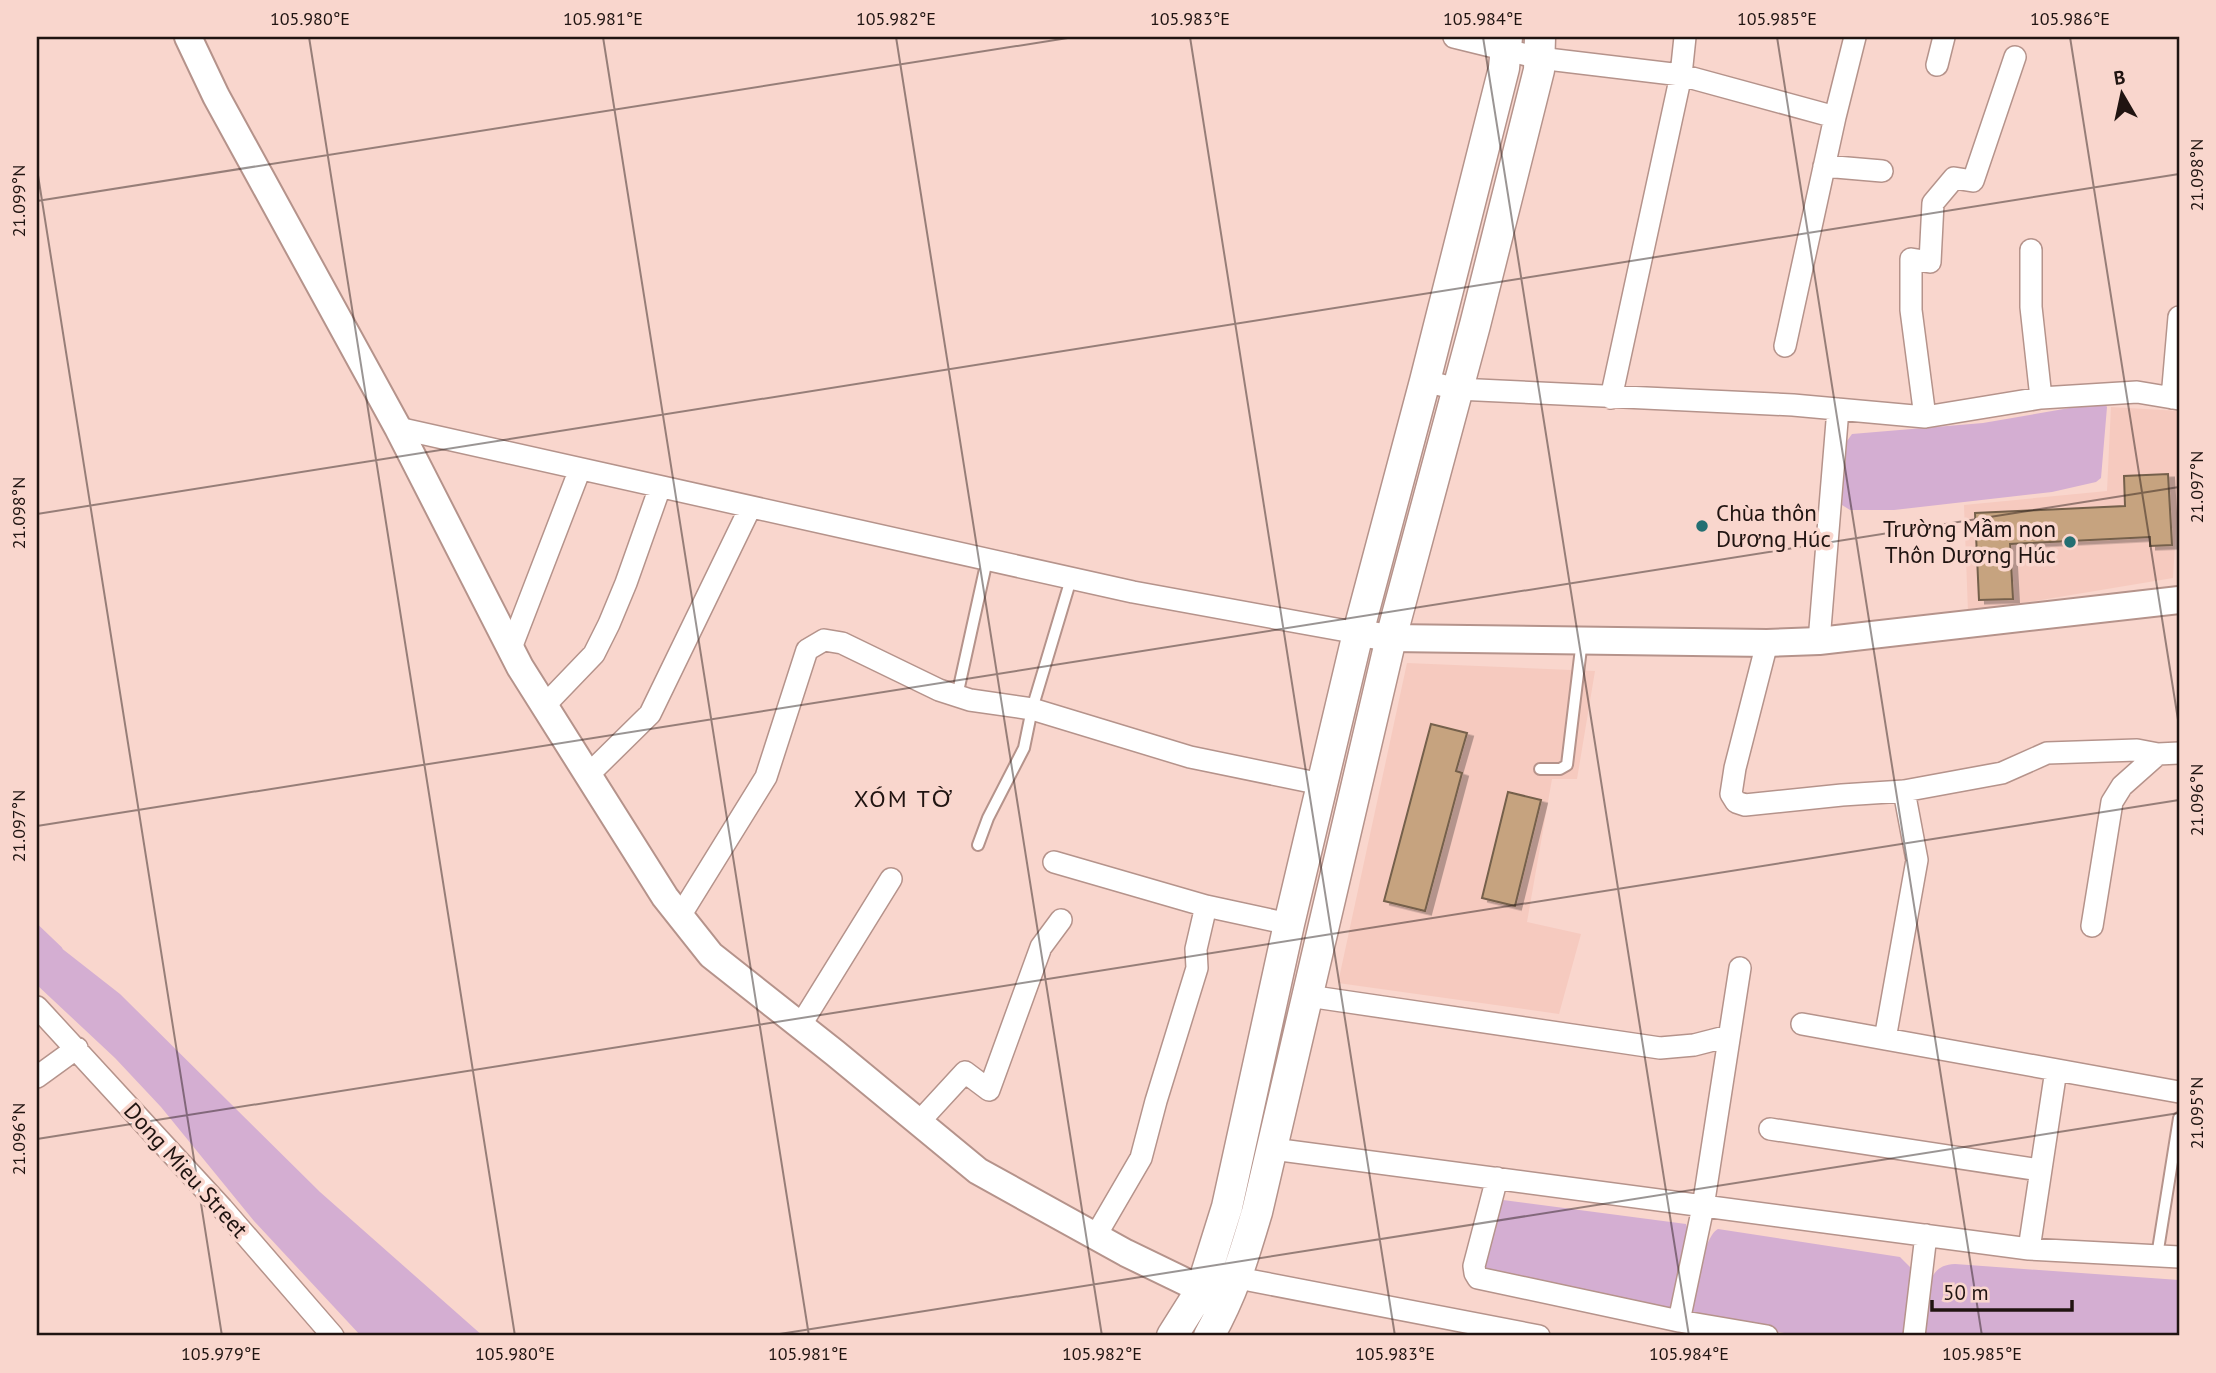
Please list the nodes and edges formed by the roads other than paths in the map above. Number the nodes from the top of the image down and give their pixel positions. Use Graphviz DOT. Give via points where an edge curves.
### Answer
graph roads {
  1 [pos="188,37"];
  2 [pos="1454,37"];
  3 [pos="1685,37"];
  4 [pos="1855,37"];
  5 [pos="1944,37"];
  6 [pos="1507,44"];
  7 [pos="1540,47"];
  8 [pos="2015,57"];
  9 [pos="1937,65"];
  10 [pos="1681,75"];
  11 [pos="1835,117"];
  12 [pos="1824,166"];
  13 [pos="1882,171"];
  14 [pos="2031,250"];
  15 [pos="2179,317"];
  16 [pos="1785,346"];
  17 [pos="1425,381"];
  18 [pos="1457,388"];
  19 [pos="1611,398"];
  20 [pos="2042,398"];
  21 [pos="2175,398"];
  22 [pos="1839,409"];
  23 [pos="1925,417"];
  24 [pos="398,428"];
  25 [pos="580,469"];
  26 [pos="660,488"];
  27 [pos="750,508"];
  28 [pos="987,560"];
  29 [pos="1071,579"];
  30 [pos="2179,600"];
  31 [pos="1358,632"];
  32 [pos="1391,638"];
  33 [pos="1582,640"];
  34 [pos="1819,641"];
  35 [pos="1767,643"];
  36 [pos="510,648"];
  37 [pos="957,696"];
  38 [pos="545,705"];
  39 [pos="1032,709"];
  40 [pos="2169,754"];
  41 [pos="1539,769"];
  42 [pos="589,775"];
  43 [pos="1321,784"];
  44 [pos="1904,791"];
  45 [pos="978,845"];
  46 [pos="1054,862"];
  47 [pos="891,879"];
  48 [pos="1206,906"];
  49 [pos="680,916"];
  50 [pos="1061,920"];
  51 [pos="1289,924"];
  52 [pos="2092,926"];
  53 [pos="1740,968"];
  54 [pos="1308,996"];
  55 [pos="37,1007"];
  56 [pos="1802,1024"];
  57 [pos="800,1026"];
  58 [pos="1729,1036"];
  59 [pos="1885,1039"];
  60 [pos="77,1048"];
  61 [pos="2056,1070"];
  62 [pos="37,1077"];
  63 [pos="2179,1092"];
  64 [pos="2179,1118"];
  65 [pos="919,1122"];
  66 [pos="1770,1129"];
  67 [pos="1273,1149"];
  68 [pos="2039,1170"];
  69 [pos="1497,1178"];
  70 [pos="1703,1207"];
  71 [pos="1926,1235"];
  72 [pos="1095,1237"];
  73 [pos="2029,1249"];
  74 [pos="2157,1256"];
  75 [pos="2179,1257"];
  76 [pos="1222,1290"];
  77 [pos="1679,1321"];
  78 [pos="333,1336"];
  79 [pos="1172,1336"];
  80 [pos="1209,1336"];
  81 [pos="1539,1336"];
  82 [pos="1767,1336"];
  83 [pos="1914,1336"];
  1 -- 24 [label="street"];
  2 -- 6 [label="street"];
  3 -- 10 [label="street"];
  4 -- 11 [label="street"];
  5 -- 9 [label="street"];
  6 -- 7 [label="street"];
  6 -- 17 [label="main road"];
  7 -- 10 [label="street"];
  7 -- 18 [label="main road" via="1532,97"];
  8 -- 23 [label="street" via="1973,181 1954,178 1933,203 1930,262 1911,259 1911,310"];
  10 -- 11 [label="street"];
  10 -- 19 [label="street"];
  11 -- 12 [label="street"];
  12 -- 13 [label="street"];
  12 -- 16 [label="street"];
  14 -- 20 [label="street" via="2031,307"];
  15 -- 21 [label="street"];
  17 -- 18 [label="street"];
  17 -- 31 [label="main road"];
  18 -- 19 [label="street"];
  18 -- 32 [label="main road"];
  19 -- 22 [label="street"];
  20 -- 21 [label="street" via="2137,392"];
  20 -- 23 [label="street"];
  22 -- 23 [label="street"];
  22 -- 34 [label="street"];
  24 -- 25 [label="street"];
  24 -- 36 [label="street"];
  25 -- 26 [label="street"];
  25 -- 36 [label="street"];
  26 -- 27 [label="street"];
  26 -- 38 [label="street" via="614,614 594,654"];
  27 -- 28 [label="street"];
  27 -- 42 [label="street" via="650,714"];
  28 -- 29 [label="street"];
  28 -- 37 [label="lane"];
  29 -- 31 [label="street"];
  29 -- 39 [label="lane"];
  30 -- 34 [label="street"];
  31 -- 32 [label="street"];
  31 -- 43 [label="main road"];
  32 -- 33 [label="street"];
  32 -- 54 [label="main road"];
  33 -- 35 [label="street"];
  33 -- 41 [label="lane" via="1567,765"];
  34 -- 35 [label="street"];
  35 -- 44 [label="street" via="1735,768 1731,794 1736,802 1745,806"];
  36 -- 38 [label="street"];
  37 -- 39 [label="street"];
  37 -- 49 [label="street" via="842,643 824,640 807,650 766,777"];
  38 -- 42 [label="street"];
  39 -- 43 [label="street" via="1190,757"];
  39 -- 45 [label="lane" via="1024,748"];
  40 -- 44 [label="street" via="2137,750 2047,753 2002,773"];
  40 -- 52 [label="street" via="2122,786 2112,802"];
  42 -- 49 [label="street"];
  43 -- 51 [label="main road"];
  44 -- 59 [label="street" via="1917,860"];
  46 -- 48 [label="street"];
  47 -- 57 [label="street"];
  48 -- 51 [label="street"];
  48 -- 72 [label="street" via="1196,949 1197,968 1141,1158"];
  49 -- 57 [label="street" via="711,955"];
  50 -- 65 [label="street" via="1041,947 989,1090 965,1072"];
  51 -- 76 [label="main road" via="1227,1207"];
  53 -- 58 [label="street"];
  54 -- 58 [label="street" via="1660,1048"];
  54 -- 67 [label="main road"];
  55 -- 60 [label="street, Dong Mieu Street"];
  56 -- 59 [label="street"];
  57 -- 65 [label="street"];
  58 -- 70 [label="street"];
  59 -- 61 [label="street"];
  60 -- 62 [label="street"];
  60 -- 78 [label="street, Dong Mieu Street"];
  61 -- 63 [label="street"];
  61 -- 68 [label="street"];
  64 -- 74 [label="lane"];
  65 -- 72 [label="street" via="978,1171"];
  66 -- 68 [label="street"];
  67 -- 69 [label="street"];
  67 -- 76 [label="main road"];
  68 -- 73 [label="street"];
  69 -- 70 [label="street"];
  69 -- 77 [label="street" via="1476,1259 1478,1278"];
  70 -- 71 [label="street"];
  70 -- 77 [label="street"];
  71 -- 73 [label="street"];
  71 -- 83 [label="street"];
  72 -- 76 [label="street"];
  73 -- 74 [label="street"];
  74 -- 75 [label="street"];
  76 -- 79 [label="main road"];
  76 -- 80 [label="main road"];
  76 -- 81 [label="street"];
  77 -- 82 [label="street"];
}
